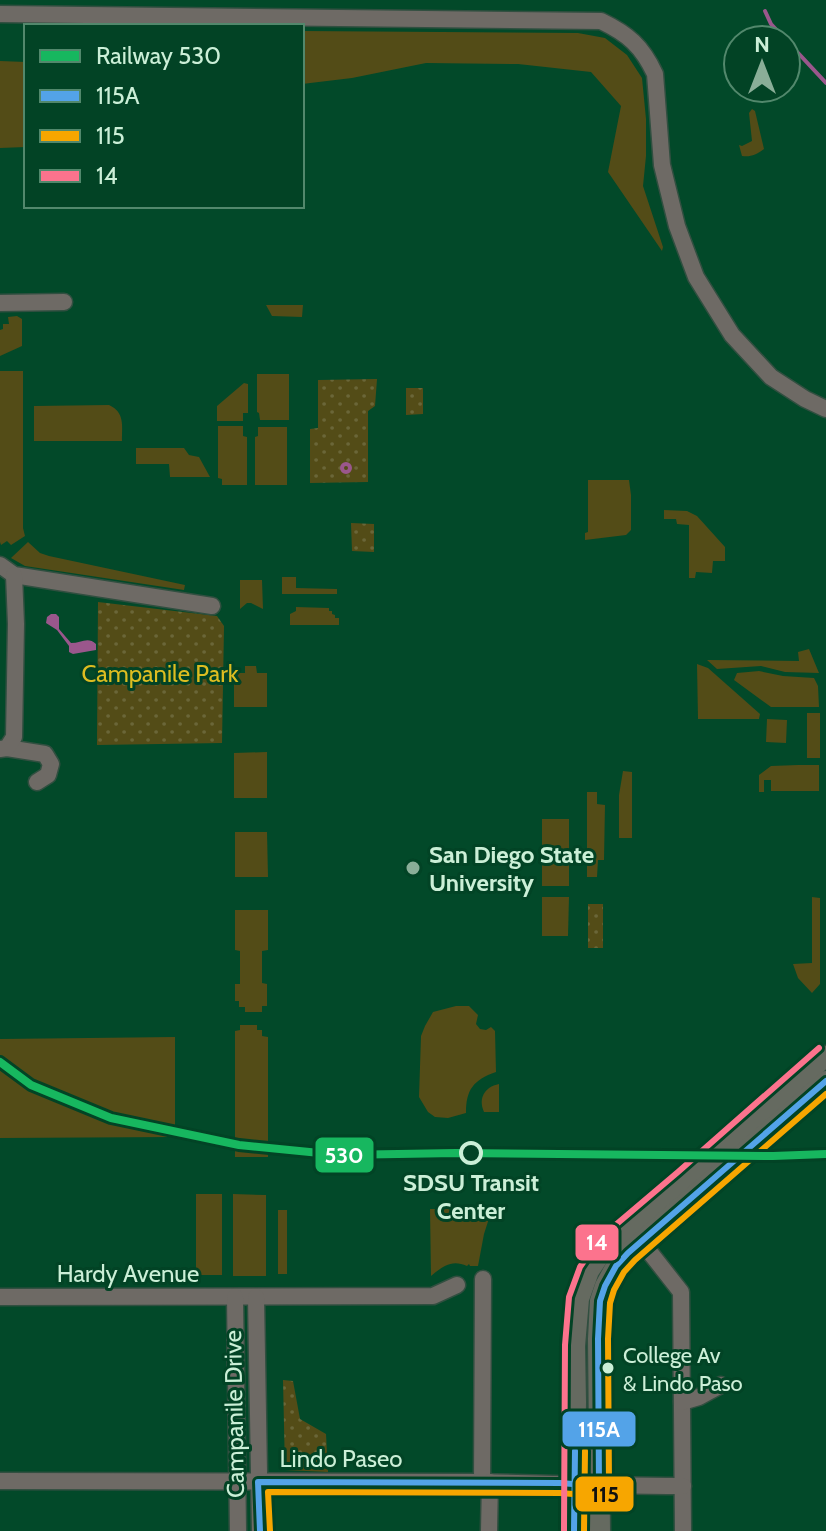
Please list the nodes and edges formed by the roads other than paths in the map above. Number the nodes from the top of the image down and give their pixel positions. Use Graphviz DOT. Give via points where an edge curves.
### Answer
graph roads {
  1 [pos="0,14"];
  2 [pos="64,302"];
  3 [pos="0,303"];
  4 [pos="826,409"];
  5 [pos="7,570"];
  6 [pos="212,606"];
  7 [pos="3,748"];
  8 [pos="37,782"];
  9 [pos="826,1056"];
  10 [pos="826,1081"];
  11 [pos="641,1241"];
  12 [pos="483,1279"];
  13 [pos="457,1285"];
  14 [pos="0,1297"];
  15 [pos="235,1297"];
  16 [pos="256,1297"];
  17 [pos="721,1385"];
  18 [pos="682,1402"];
  19 [pos="0,1481"];
  20 [pos="236,1482"];
  21 [pos="258,1482"];
  22 [pos="486,1482"];
  23 [pos="599,1486"];
  24 [pos="683,1486"];
  25 [pos="574,1494"];
  26 [pos="238,1531"];
  27 [pos="260,1531"];
  28 [pos="489,1531"];
  29 [pos="574,1531"];
  30 [pos="600,1531"];
  31 [pos="683,1531"];
  1 -- 4 [label="street" via="601,21 632,39 655,74 662,165 696,277 732,335 771,377"];
  2 -- 3 [label="street"];
  5 -- 6 [label="street"];
  5 -- 7 [label="street" via="15,704 14,737"];
  7 -- 8 [label="street" via="45,754 51,764 48,775"];
  9 -- 25 [label="main road" via="605,1247 589,1271 579,1299 575,1346"];
  10 -- 11 [label="main road"];
  11 -- 18 [label="street" via="681,1292"];
  11 -- 23 [label="main road" via="616,1266 600,1301"];
  12 -- 22 [label="street"];
  13 -- 16 [label="street, Hardy Avenue" via="433,1296"];
  14 -- 15 [label="street, Hardy Avenue"];
  15 -- 16 [label="street, Hardy Avenue"];
  15 -- 20 [label="street, Campanile Drive"];
  16 -- 21 [label="street, Campanile Drive"];
  17 -- 18 [label="street"];
  18 -- 24 [label="street"];
  19 -- 20 [label="street, Lindo Paseo"];
  20 -- 21 [label="street, Lindo Paseo"];
  20 -- 26 [label="street, Campanile Drive"];
  21 -- 22 [label="street, Lindo Paseo"];
  21 -- 27 [label="street, Campanile Drive"];
  22 -- 25 [label="street, Lindo Paseo"];
  22 -- 28 [label="street"];
  23 -- 24 [label="street, Lindo Paseo"];
  23 -- 25 [label="street, Lindo Paseo"];
  23 -- 30 [label="main road"];
  24 -- 31 [label="street"];
  25 -- 29 [label="main road"];
}
